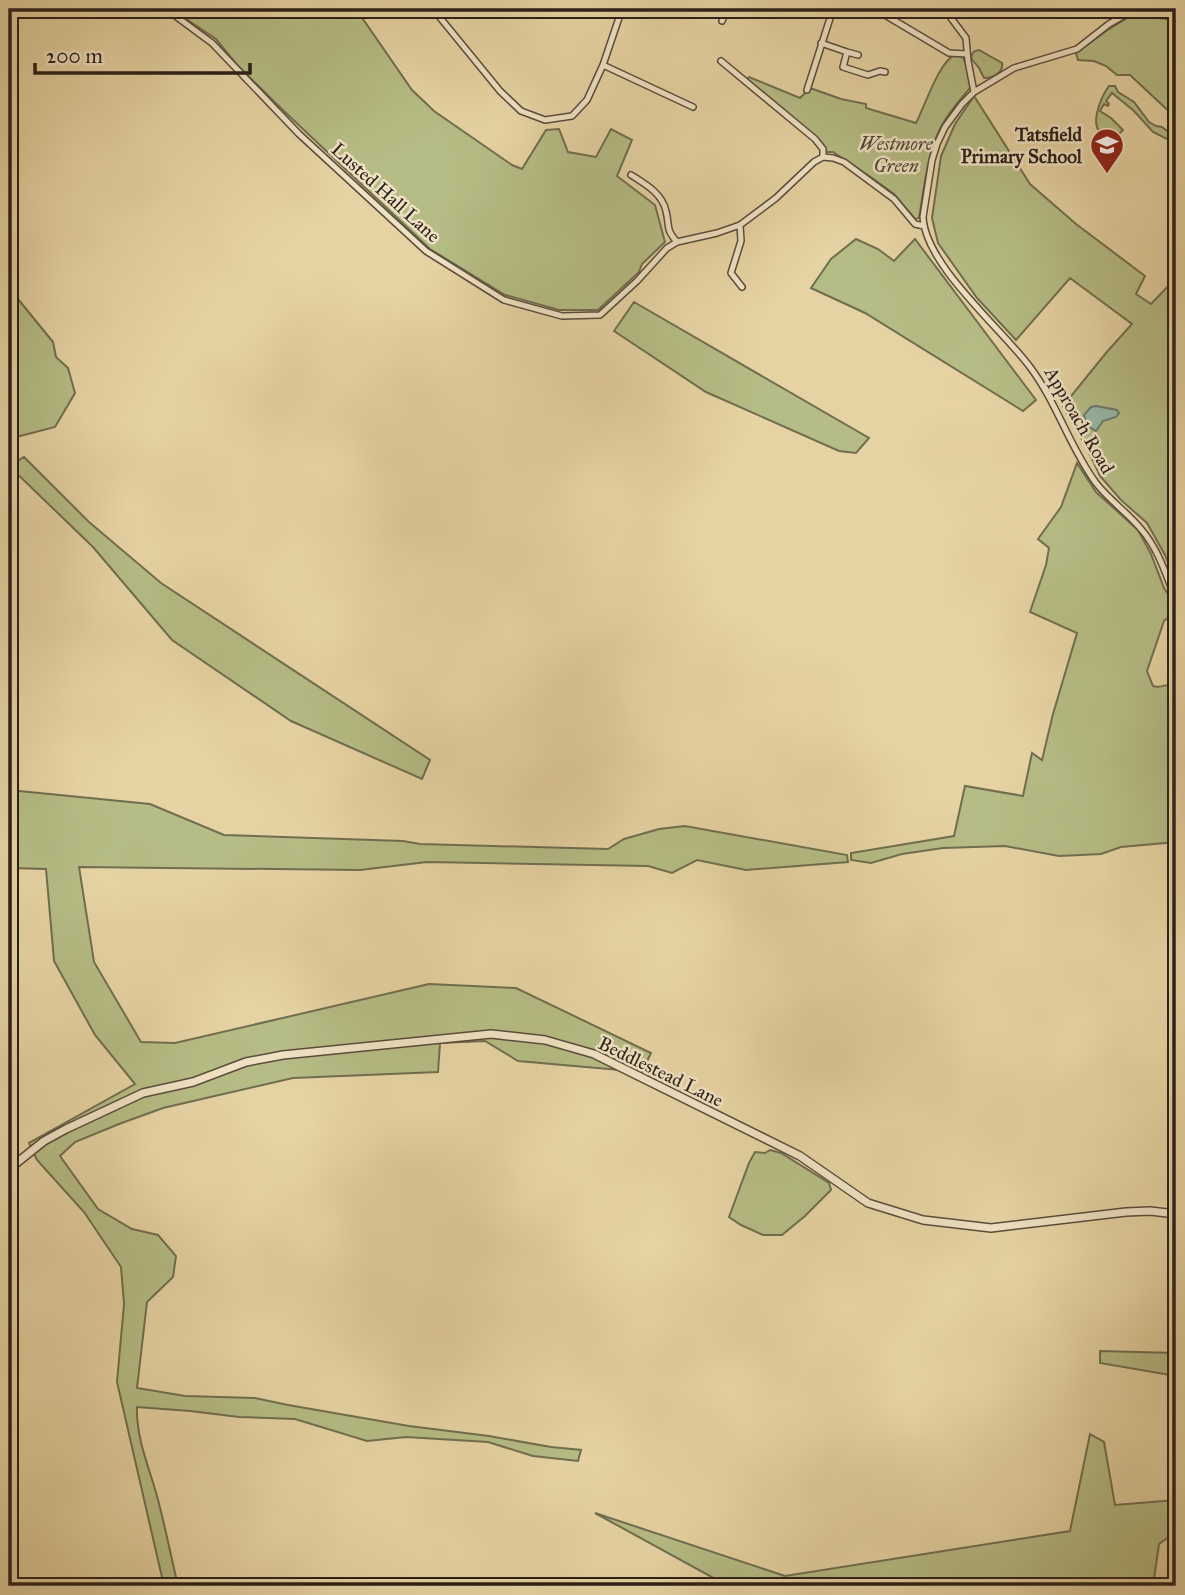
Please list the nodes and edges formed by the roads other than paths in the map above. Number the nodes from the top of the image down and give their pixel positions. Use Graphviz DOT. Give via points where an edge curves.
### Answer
graph roads {
  1 [pos="166,9"];
  2 [pos="433,9"];
  3 [pos="622,9"];
  4 [pos="727,9"];
  5 [pos="832,9"];
  6 [pos="875,9"];
  7 [pos="948,9"];
  8 [pos="1176,16"];
  9 [pos="722,21"];
  10 [pos="821,43"];
  11 [pos="847,52"];
  12 [pos="967,54"];
  13 [pos="858,55"];
  14 [pos="721,61"];
  15 [pos="603,65"];
  16 [pos="885,72"];
  17 [pos="807,90"];
  18 [pos="974,92"];
  19 [pos="693,107"];
  20 [pos="823,157"];
  21 [pos="631,175"];
  22 [pos="740,225"];
  23 [pos="923,226"];
  24 [pos="677,242"];
  25 [pos="741,287"];
  26 [pos="1176,600"];
  27 [pos="9,1169"];
  28 [pos="1176,1214"];
  1 -- 24 [label="street, Lusted Hall Lane" via="212,43 299,134 426,251 504,300 562,316 600,315"];
  2 -- 15 [label="street" via="500,91 521,111 545,120 572,116 587,100"];
  3 -- 15 [label="street"];
  4 -- 9 [label="street"];
  5 -- 10 [label="street"];
  6 -- 12 [label="street" via="949,53"];
  7 -- 12 [label="street" via="966,38"];
  8 -- 18 [label="street" via="1130,12 1077,49 1014,68"];
  10 -- 11 [label="street"];
  10 -- 17 [label="street"];
  11 -- 13 [label="street"];
  11 -- 16 [label="street" via="843,67 868,75"];
  12 -- 18 [label="street"];
  14 -- 20 [label="street" via="815,139"];
  15 -- 19 [label="street"];
  18 -- 23 [label="street" via="937,144"];
  20 -- 22 [label="street, Lusted Hall Lane"];
  20 -- 23 [label="street" via="844,162"];
  21 -- 24 [label="street" via="663,202 667,228"];
  22 -- 24 [label="street, Lusted Hall Lane"];
  22 -- 25 [label="street" via="741,241 731,273"];
  23 -- 26 [label="street, Approach Road" via="927,240 961,289 1029,366 1096,483 1141,528 1156,550"];
  27 -- 28 [label="street, Beddlestead Lane" via="44,1141 143,1093 193,1082 246,1062 491,1034 545,1040 594,1054 800,1156 868,1203 923,1220 991,1228 1126,1212"];
}
